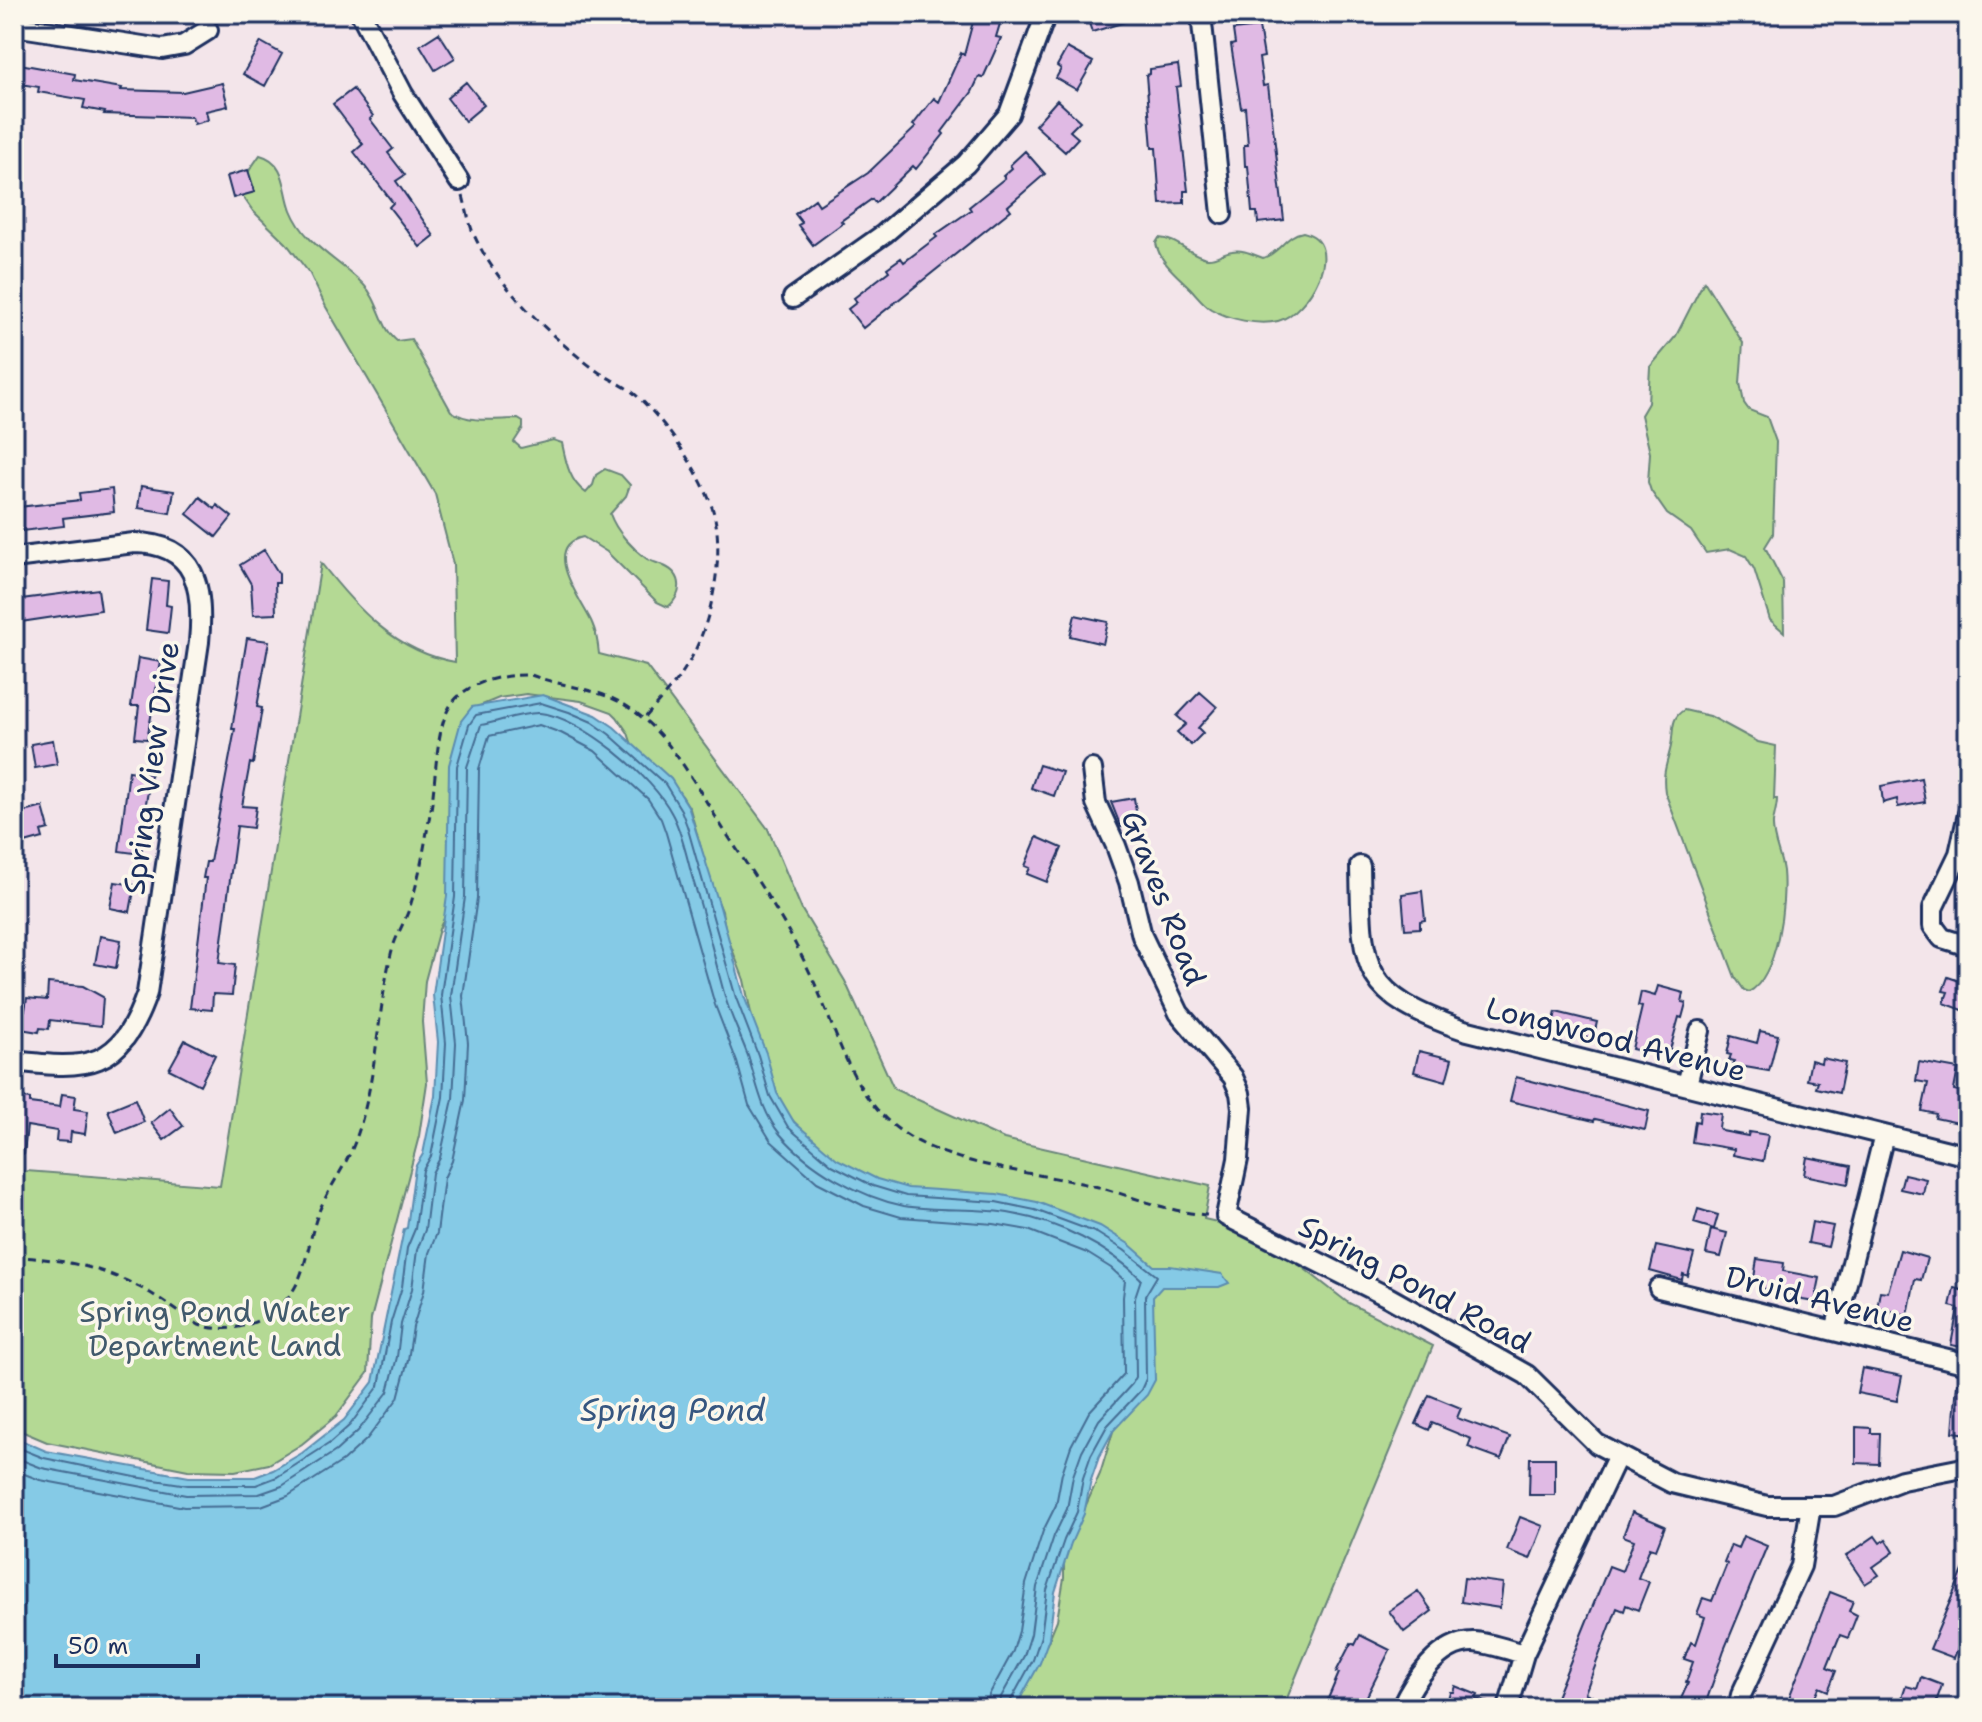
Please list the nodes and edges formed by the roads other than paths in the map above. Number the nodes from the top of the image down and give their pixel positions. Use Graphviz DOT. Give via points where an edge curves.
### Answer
graph roads {
  1 [pos="361,14"];
  2 [pos="1046,14"];
  3 [pos="1201,14"];
  4 [pos="14,26"];
  5 [pos="208,30"];
  6 [pos="459,181"];
  7 [pos="1222,214"];
  8 [pos="793,298"];
  9 [pos="14,558"];
  10 [pos="1092,769"];
  11 [pos="1968,814"];
  12 [pos="1360,866"];
  13 [pos="1968,946"];
  14 [pos="1700,1031"];
  15 [pos="14,1061"];
  16 [pos="1687,1085"];
  17 [pos="1884,1135"];
  18 [pos="1968,1156"];
  19 [pos="1226,1216"];
  20 [pos="1659,1288"];
  21 [pos="1835,1331"];
  22 [pos="1968,1364"];
  23 [pos="1618,1455"];
  24 [pos="1968,1467"];
  25 [pos="1811,1506"];
  26 [pos="1524,1654"];
  27 [pos="1401,1708"];
  28 [pos="1508,1708"];
  29 [pos="1738,1708"];
  1 -- 6 [label="street" via="403,94"];
  2 -- 8 [label="street" via="1009,114 966,164 884,234"];
  3 -- 7 [label="street"];
  4 -- 5 [label="street" via="162,49 184,45"];
  9 -- 15 [label="street, Spring View Drive" via="153,543 183,559 198,585 201,605 147,993 139,1016 118,1048 102,1058 56,1066"];
  10 -- 19 [label="street, Graves Road" via="1096,803 1129,882 1142,936 1179,1013 1233,1077 1240,1093 1238,1159"];
  11 -- 13 [label="street" via="1959,854 1933,908 1933,926 1942,938"];
  12 -- 16 [label="street, Longwood Avenue" via="1367,962 1388,993 1404,1004 1464,1030"];
  14 -- 16 [label="street"];
  16 -- 17 [label="street, Longwood Avenue"];
  17 -- 18 [label="street, Longwood Avenue"];
  17 -- 21 [label="street"];
  19 -- 23 [label="street, Spring Pond Road" via="1388,1297 1527,1375 1597,1444"];
  20 -- 21 [label="street, Druid Avenue"];
  21 -- 22 [label="street, Druid Avenue"];
  23 -- 25 [label="street, Spring Pond Road" via="1672,1483 1767,1506"];
  23 -- 26 [label="street"];
  24 -- 25 [label="street, Spring Pond Road" via="1902,1480 1834,1506"];
  25 -- 29 [label="street" via="1801,1566"];
  26 -- 27 [label="street" via="1475,1642 1459,1644 1426,1668"];
  26 -- 28 [label="street"];
}
